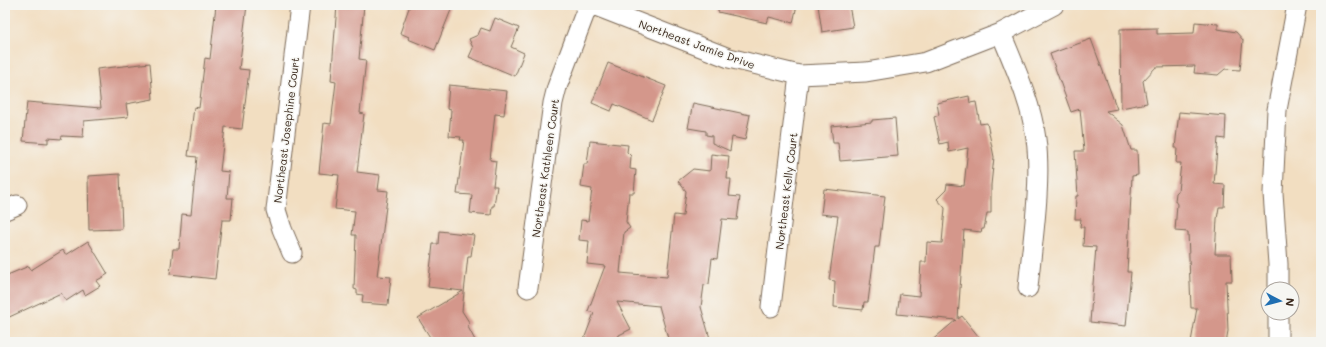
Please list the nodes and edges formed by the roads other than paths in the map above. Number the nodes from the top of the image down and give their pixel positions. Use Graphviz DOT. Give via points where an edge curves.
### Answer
graph roads {
  1 [pos="300,5"];
  2 [pos="588,5"];
  3 [pos="593,5"];
  4 [pos="1054,5"];
  5 [pos="1297,5"];
  6 [pos="1001,33"];
  7 [pos="799,75"];
  8 [pos="292,253"];
  9 [pos="1278,281"];
  10 [pos="528,288"];
  11 [pos="1028,288"];
  12 [pos="771,307"];
  13 [pos="1278,321"];
  14 [pos="1278,342"];
  1 -- 8 [label="street, Northeast Josephine Court" via="276,210"];
  2 -- 10 [label="street, Northeast Kathleen Court" via="553,103"];
  3 -- 7 [label="street, Northeast Jamie Drive" via="729,58"];
  4 -- 6 [label="street, Northeast Jamie Drive"];
  5 -- 9 [label="street" via="1277,110 1273,192"];
  6 -- 7 [label="street, Northeast Jamie Drive" via="926,62 866,72"];
  6 -- 11 [label="street" via="1027,99 1036,140 1037,185"];
  7 -- 12 [label="street, Northeast Kelly Court"];
  13 -- 14 [label="street"];
}
